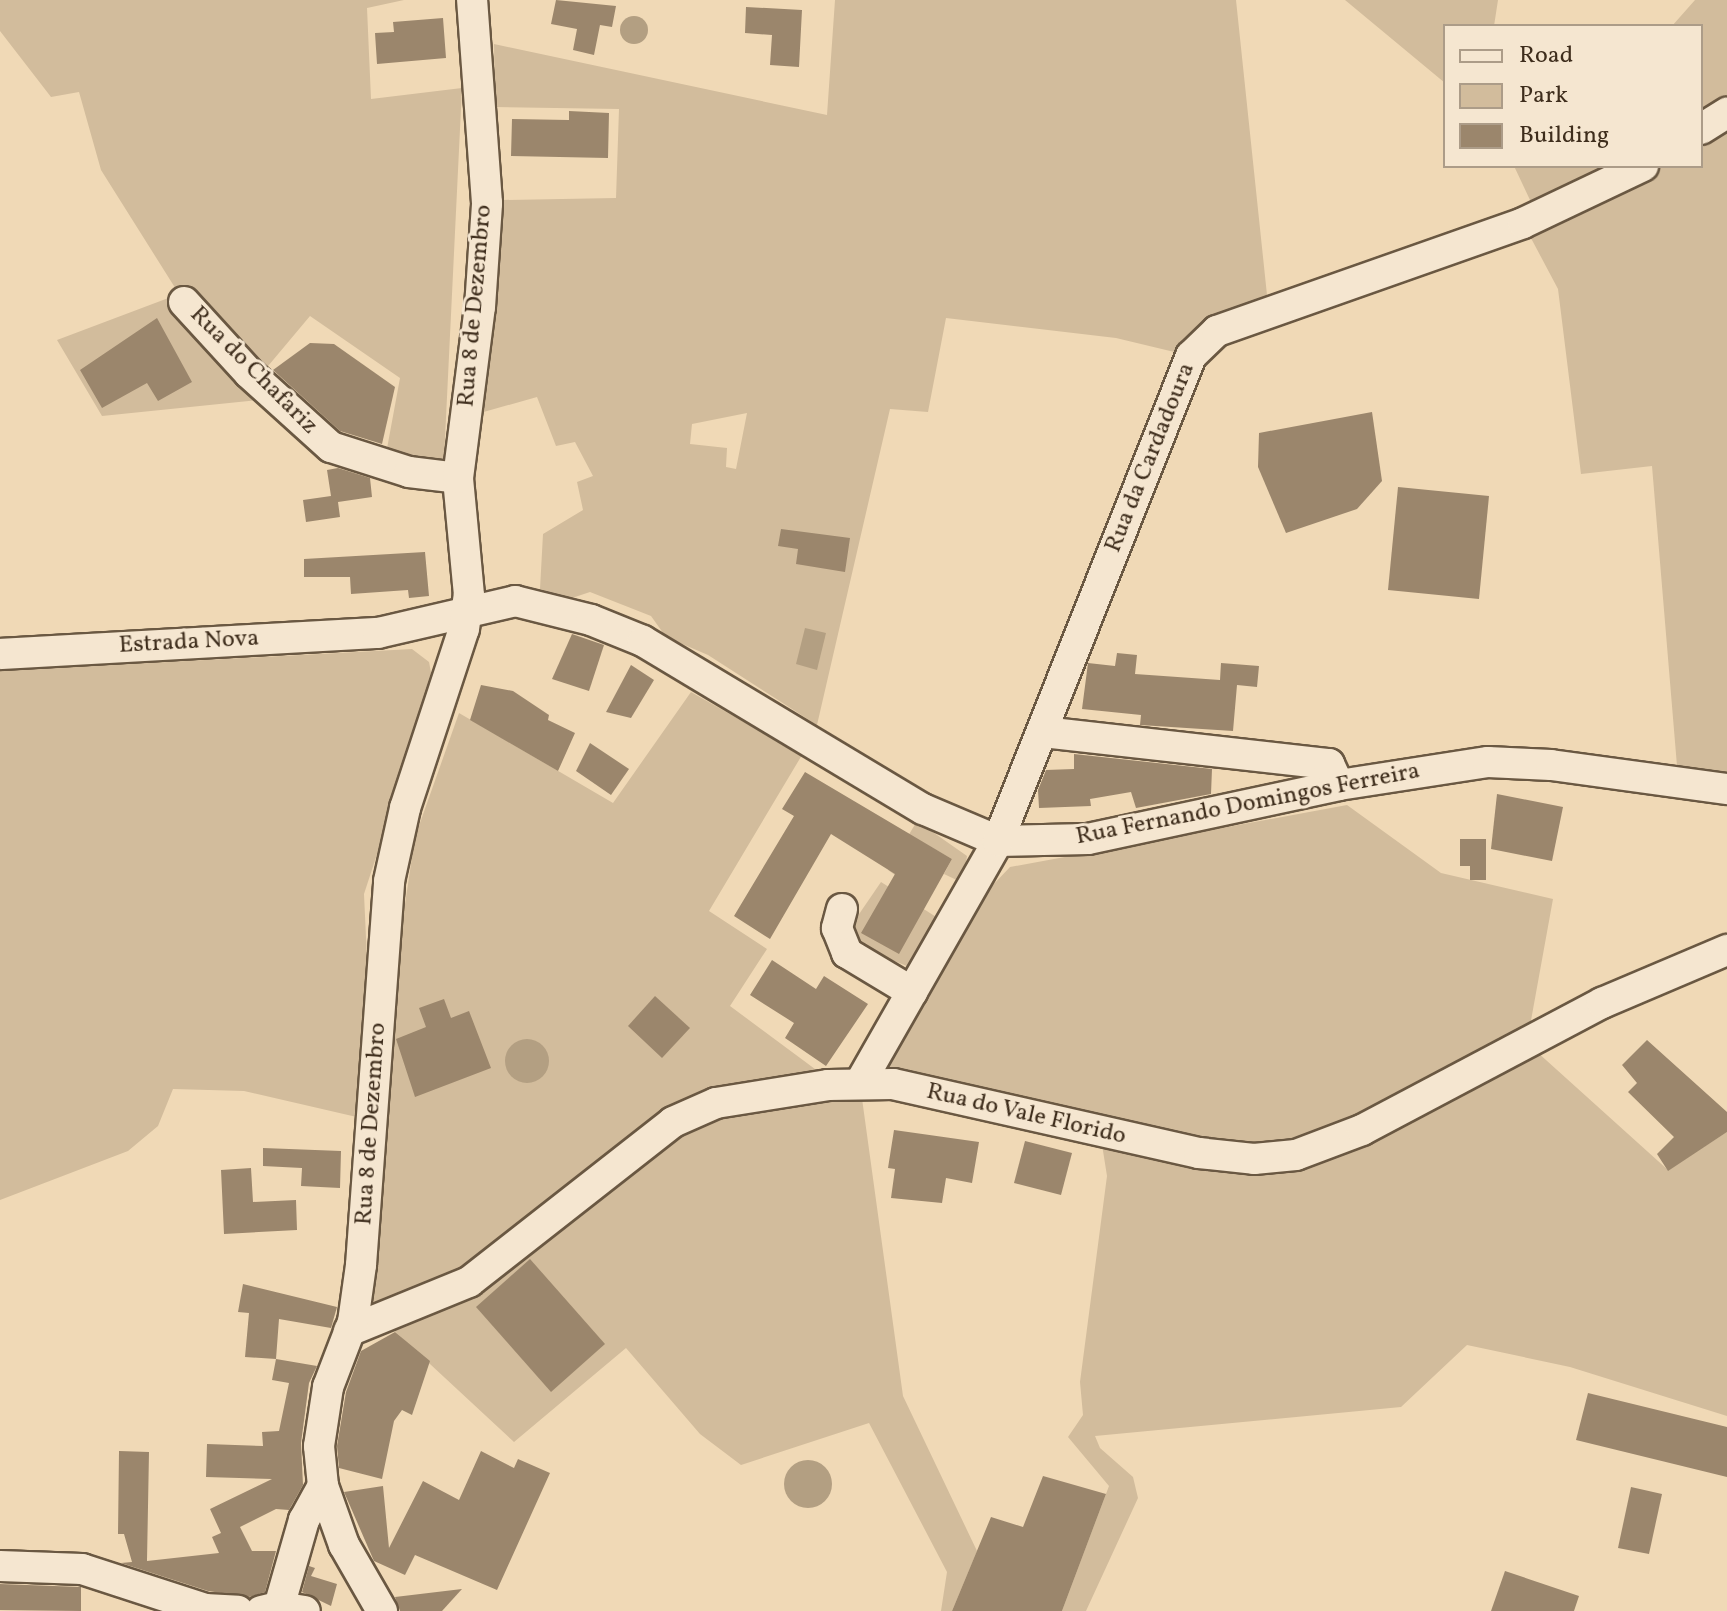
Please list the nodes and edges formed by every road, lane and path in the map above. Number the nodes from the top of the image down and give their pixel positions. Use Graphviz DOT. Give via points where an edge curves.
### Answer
graph roads {
  1 [pos="472,0"];
  2 [pos="1727,113"];
  3 [pos="1703,128"];
  4 [pos="1639,168"];
  5 [pos="184,302"];
  6 [pos="458,478"];
  7 [pos="465,620"];
  8 [pos="0,654"];
  9 [pos="1043,732"];
  10 [pos="1339,785"];
  11 [pos="1727,789"];
  12 [pos="998,841"];
  13 [pos="842,909"];
  14 [pos="1727,950"];
  15 [pos="912,992"];
  16 [pos="860,1083"];
  17 [pos="349,1331"];
  18 [pos="323,1486"];
  19 [pos="0,1566"];
  20 [pos="281,1610"];
  21 [pos="238,1611"];
  22 [pos="382,1611"];
  1 -- 6 [label="street, Rua 8 de Dezembro" via="487,235"];
  2 -- 3 [label="street"];
  4 -- 9 [label="street, Rua da Cardadoura" via="1523,223 1217,331 1191,356"];
  5 -- 6 [label="street, Rua do Chafariz" via="249,373 331,447 409,472"];
  6 -- 7 [label="street, Rua 8 de Dezembro"];
  7 -- 8 [label="street, Estrada Nova" via="415,639 378,633"];
  7 -- 12 [label="street, Rua Fernando Domingos Ferreira" via="539,607 643,641 923,809"];
  7 -- 17 [label="street, Rua 8 de Dezembro" via="405,808 389,881 374,1121"];
  9 -- 10 [label="street" via="1329,764"];
  9 -- 12 [label="street, Rua da Cardadoura"];
  10 -- 11 [label="street, Rua Fernando Domingos Ferreira" via="1488,762 1551,765"];
  10 -- 12 [label="street, Rua Fernando Domingos Ferreira" via="1088,839"];
  12 -- 15 [label="street, Rua da Cardadoura"];
  13 -- 15 [label="street" via="837,928 847,953"];
  14 -- 16 [label="street, Rua do Vale Florido" via="1602,1003 1362,1130 1296,1155 1254,1159 1199,1153 893,1084"];
  15 -- 16 [label="street, Rua da Cardadoura"];
  16 -- 17 [label="street, Rua do Vale Florido" via="716,1103 673,1122 469,1282"];
  17 -- 18 [label="street, Rua 8 de Dezembro" via="328,1387 319,1446"];
  18 -- 20 [label="street" via="304,1520"];
  18 -- 22 [label="street, Rua 8 de Dezembro" via="344,1545"];
  19 -- 21 [label="street" via="82,1569 205,1609"];
}
